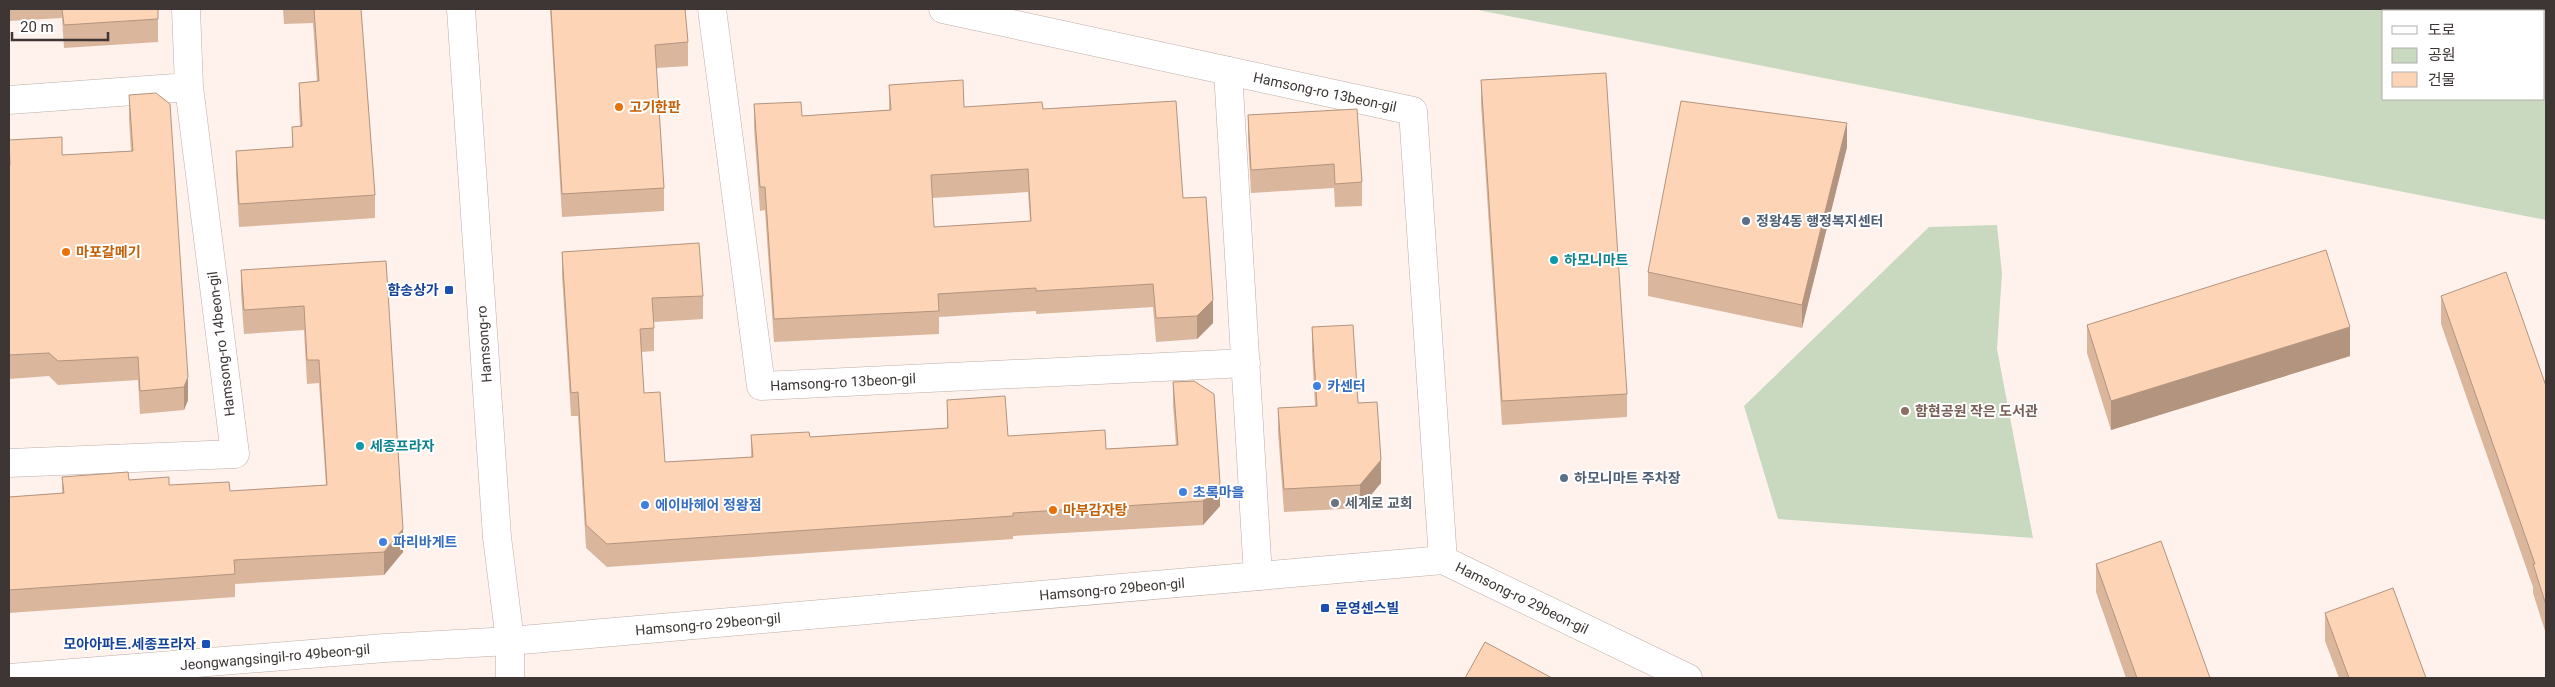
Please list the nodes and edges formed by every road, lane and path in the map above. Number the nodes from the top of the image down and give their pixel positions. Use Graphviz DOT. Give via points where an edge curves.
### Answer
graph roads {
  1 [pos="186,9"];
  2 [pos="461,9"];
  3 [pos="712,9"];
  4 [pos="943,9"];
  5 [pos="1228,71"];
  6 [pos="189,87"];
  7 [pos="9,100"];
  8 [pos="1246,363"];
  9 [pos="9,463"];
  10 [pos="1443,560"];
  11 [pos="1258,576"];
  12 [pos="510,641"];
  13 [pos="10,678"];
  14 [pos="510,678"];
  15 [pos="1688,678"];
  1 -- 6 [label="street, Hamsong-ro 14beon-gil"];
  2 -- 12 [label="street, Hamsong-ro" via="497,537"];
  3 -- 8 [label="street, Hamsong-ro 13beon-gil" via="761,386"];
  4 -- 5 [label="street, Hamsong-ro 13beon-gil"];
  5 -- 8 [label="street"];
  5 -- 10 [label="street, Hamsong-ro 13beon-gil" via="1413,111"];
  6 -- 7 [label="street"];
  6 -- 9 [label="street, Hamsong-ro 14beon-gil" via="235,454"];
  8 -- 11 [label="street"];
  10 -- 11 [label="street, Hamsong-ro 29beon-gil"];
  10 -- 15 [label="street, Hamsong-ro 29beon-gil"];
  11 -- 12 [label="street, Hamsong-ro 29beon-gil"];
  12 -- 13 [label="street, Jeongwangsingil-ro 49beon-gil"];
  12 -- 14 [label="street, Hamsong-ro"];
}
